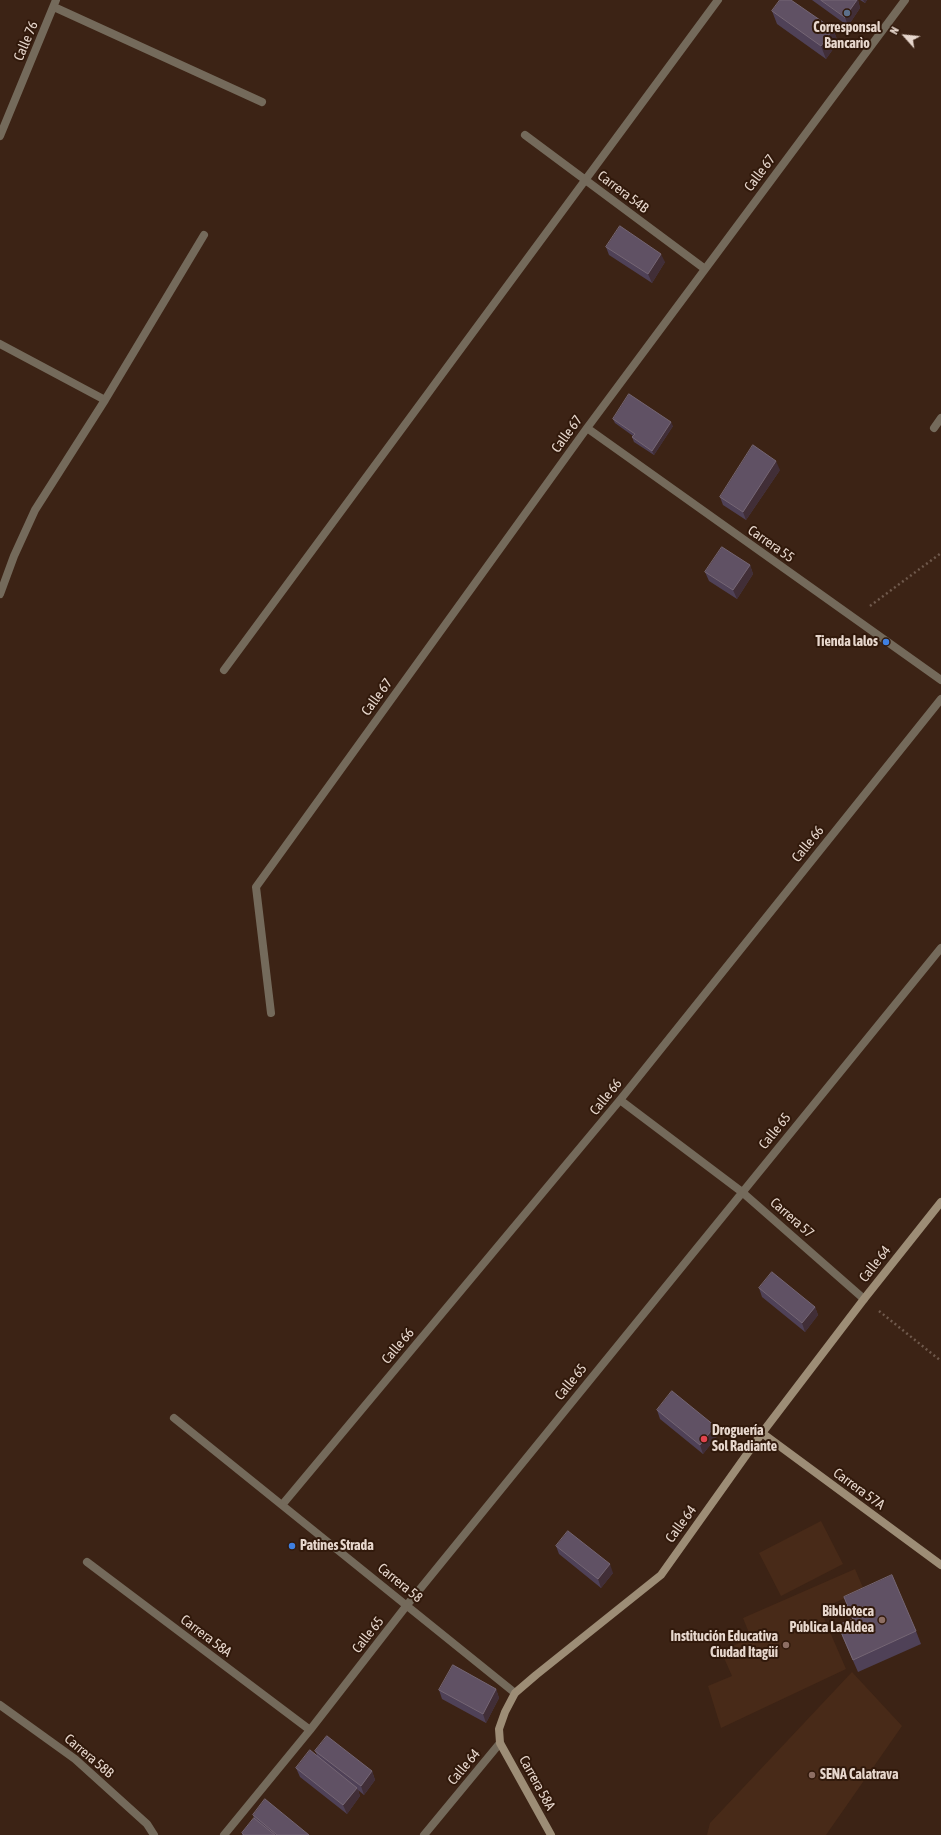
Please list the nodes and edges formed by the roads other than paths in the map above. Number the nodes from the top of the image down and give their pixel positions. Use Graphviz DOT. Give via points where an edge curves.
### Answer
graph roads {
  1 [pos="718,0"];
  2 [pos="905,0"];
  3 [pos="55,4"];
  4 [pos="262,102"];
  5 [pos="525,135"];
  6 [pos="0,136"];
  7 [pos="585,180"];
  8 [pos="204,235"];
  9 [pos="705,269"];
  10 [pos="0,344"];
  11 [pos="105,400"];
  12 [pos="941,418"];
  13 [pos="586,428"];
  14 [pos="934,428"];
  15 [pos="0,594"];
  16 [pos="224,670"];
  17 [pos="941,680"];
  18 [pos="941,699"];
  19 [pos="941,948"];
  20 [pos="271,1013"];
  21 [pos="620,1100"];
  22 [pos="742,1192"];
  23 [pos="941,1202"];
  24 [pos="864,1299"];
  25 [pos="174,1418"];
  26 [pos="762,1433"];
  27 [pos="282,1505"];
  28 [pos="88,1562"];
  29 [pos="941,1565"];
  30 [pos="407,1605"];
  31 [pos="516,1693"];
  32 [pos="0,1705"];
  33 [pos="310,1730"];
  34 [pos="500,1743"];
  35 [pos="154,1835"];
  36 [pos="224,1835"];
  37 [pos="424,1835"];
  38 [pos="551,1835"];
  1 -- 7 [label="street"];
  2 -- 9 [label="street, Calle 67"];
  3 -- 4 [label="street"];
  3 -- 6 [label="street, Calle 76"];
  5 -- 7 [label="street, Carrera 54B"];
  7 -- 9 [label="street, Carrera 54B"];
  7 -- 16 [label="street"];
  8 -- 11 [label="street"];
  9 -- 13 [label="street, Calle 67"];
  10 -- 11 [label="street"];
  11 -- 15 [label="street" via="35,510"];
  12 -- 14 [label="street"];
  13 -- 17 [label="street, Carrera 55"];
  13 -- 20 [label="street, Calle 67" via="256,887"];
  18 -- 21 [label="street, Calle 66"];
  19 -- 22 [label="street, Calle 65"];
  21 -- 22 [label="street, Carrera 57"];
  21 -- 27 [label="street, Calle 66"];
  22 -- 24 [label="street, Carrera 57"];
  22 -- 30 [label="street, Calle 65"];
  23 -- 24 [label="street, Calle 64"];
  24 -- 26 [label="street, Calle 64"];
  25 -- 27 [label="street, Carrera 58"];
  26 -- 29 [label="street, Carrera 57A"];
  26 -- 31 [label="street, Calle 64" via="661,1575"];
  27 -- 30 [label="street, Carrera 58"];
  28 -- 33 [label="street, Carrera 58A"];
  30 -- 31 [label="street, Carrera 58"];
  30 -- 33 [label="street, Calle 65"];
  31 -- 34 [label="street, Calle 64" via="505,1712 499,1730"];
  32 -- 35 [label="street, Carrera 58B" via="75,1760 147,1824"];
  33 -- 36 [label="street, Calle 65"];
  34 -- 37 [label="street, Calle 64"];
  34 -- 38 [label="street, Carrera 58A"];
}
